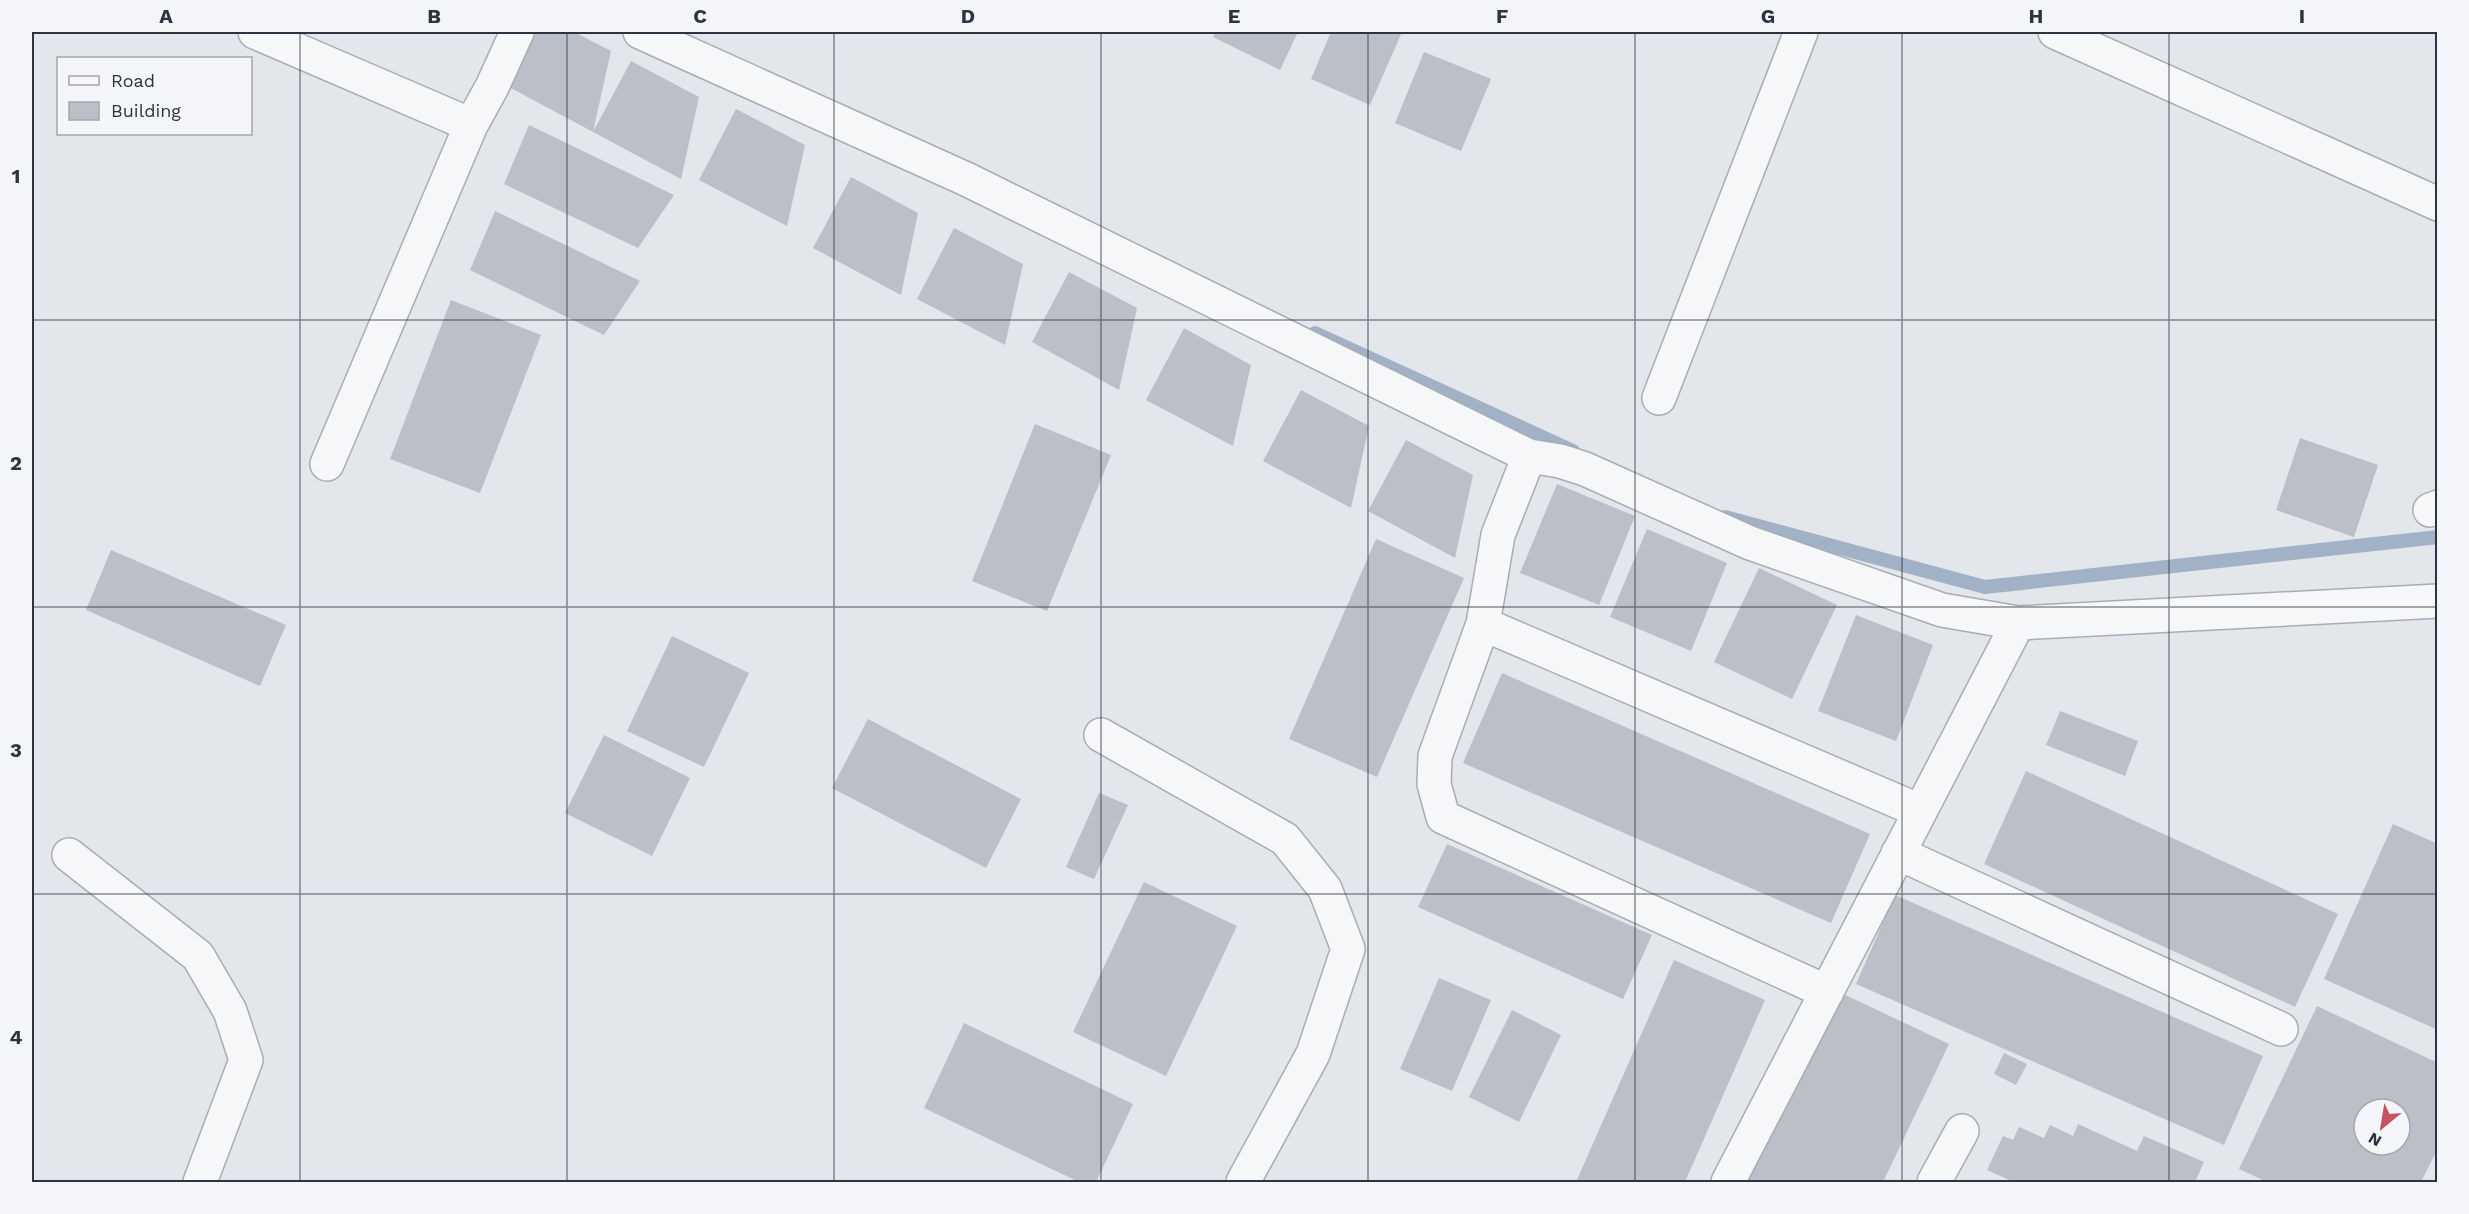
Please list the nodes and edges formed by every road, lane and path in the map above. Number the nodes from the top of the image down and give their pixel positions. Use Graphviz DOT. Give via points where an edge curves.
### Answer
graph roads {
  1 [pos="255,32"];
  2 [pos="517,32"];
  3 [pos="640,32"];
  4 [pos="1801,32"];
  5 [pos="2055,32"];
  6 [pos="471,126"];
  7 [pos="2438,204"];
  8 [pos="1659,398"];
  9 [pos="1529,456"];
  10 [pos="327,464"];
  11 [pos="2438,602"];
  12 [pos="1483,624"];
  13 [pos="2018,624"];
  14 [pos="1101,735"];
  15 [pos="1920,811"];
  16 [pos="1898,853"];
  17 [pos="69,855"];
  18 [pos="1827,992"];
  19 [pos="2281,1029"];
  20 [pos="1962,1131"];
  21 [pos="200,1182"];
  22 [pos="1244,1182"];
  23 [pos="1728,1182"];
  24 [pos="1934,1182"];
  1 -- 6 [label="street"];
  2 -- 6 [label="street"];
  3 -- 9 [label="street" via="966,180"];
  4 -- 8 [label="street"];
  5 -- 7 [label="street"];
  6 -- 10 [label="street"];
  9 -- 12 [label="street" via="1498,535"];
  9 -- 13 [label="street" via="1585,469 1750,543 1942,610"];
  11 -- 13 [label="street"];
  12 -- 15 [label="street"];
  12 -- 18 [label="street" via="1435,756 1434,784 1443,817"];
  13 -- 15 [label="street"];
  14 -- 22 [label="street" via="1285,839 1325,889 1348,949 1313,1054"];
  15 -- 16 [label="street"];
  16 -- 18 [label="street"];
  16 -- 19 [label="street"];
  17 -- 21 [label="street" via="198,956 230,1011 246,1060"];
  18 -- 23 [label="street"];
  20 -- 24 [label="street"];
}
